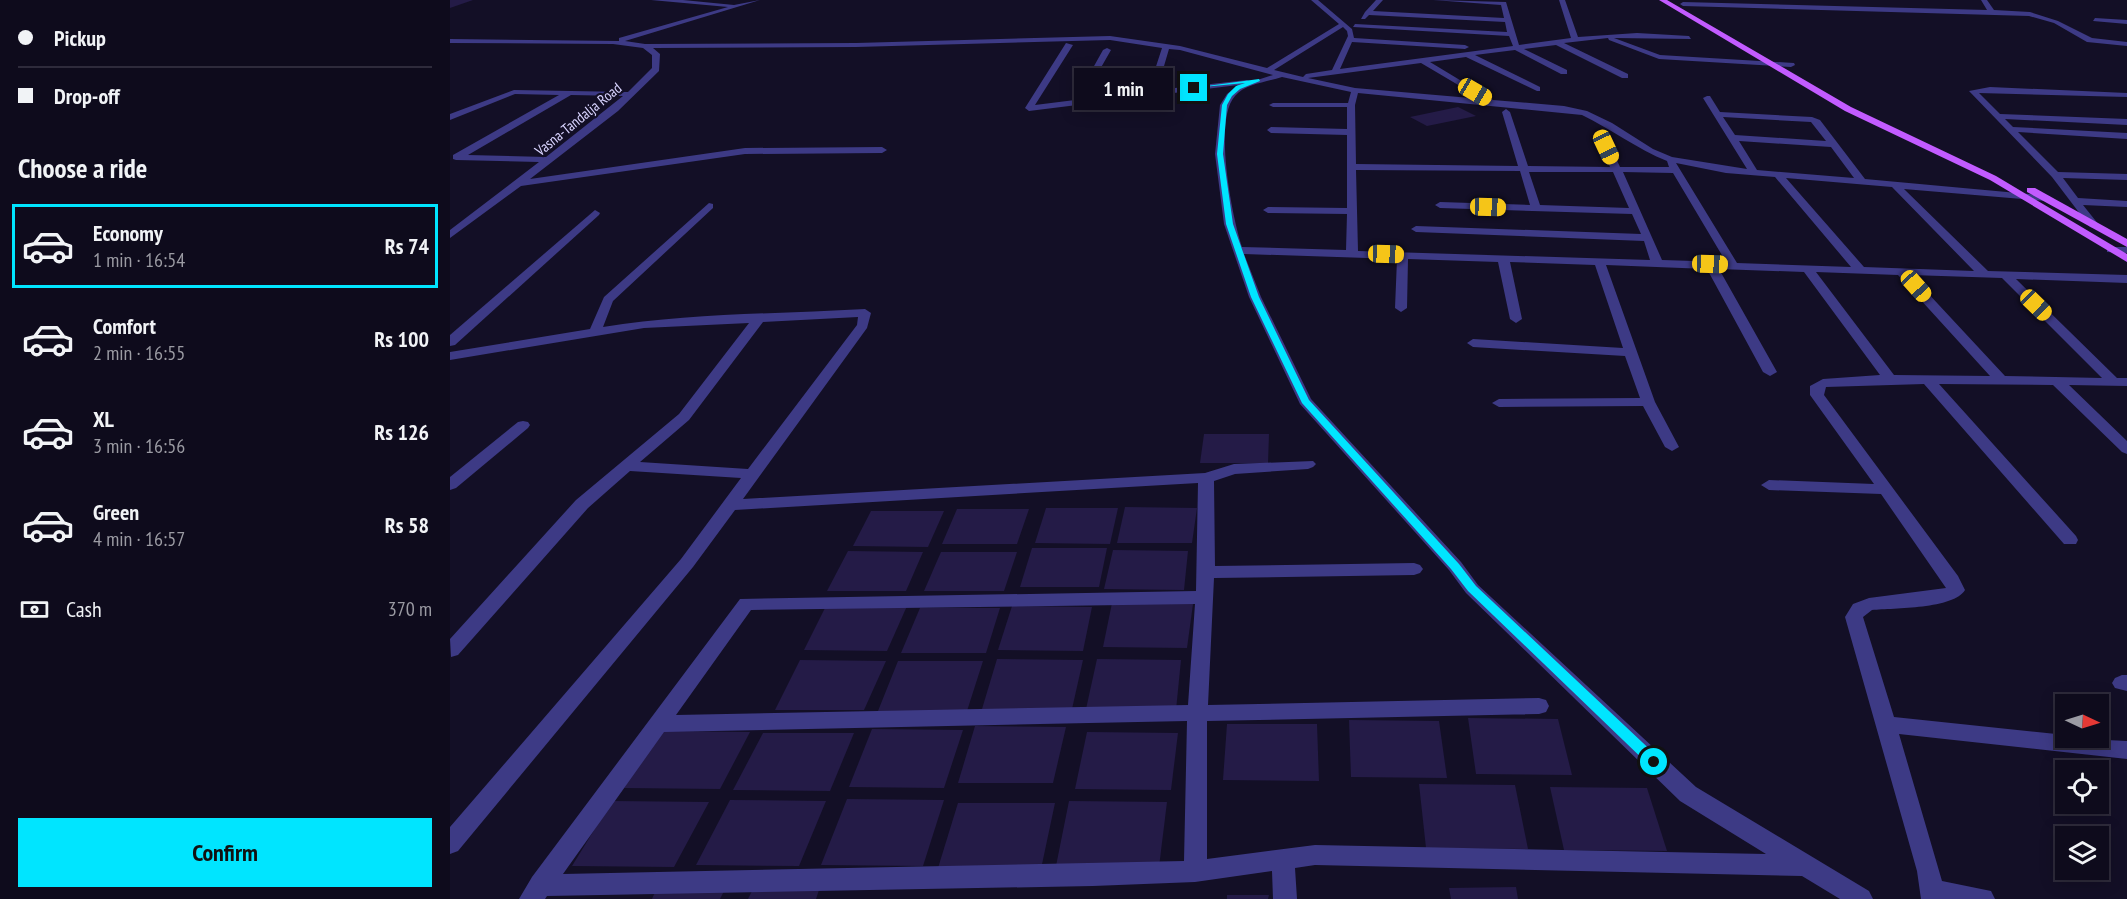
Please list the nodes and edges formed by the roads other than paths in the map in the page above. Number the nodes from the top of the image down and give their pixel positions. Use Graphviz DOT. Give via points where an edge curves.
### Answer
graph roads {
  1 [pos="654,0"];
  2 [pos="757,0"];
  3 [pos="1314,0"];
  4 [pos="1380,0"];
  5 [pos="1436,0"];
  6 [pos="1562,0"];
  7 [pos="1662,0"];
  8 [pos="1784,0"];
  9 [pos="1852,0"];
  10 [pos="1984,0"];
  11 [pos="1503,2"];
  12 [pos="1680,2"];
  13 [pos="741,5"];
  14 [pos="1792,6"];
  15 [pos="1863,7"];
  16 [pos="2022,7"];
  17 [pos="1992,12"];
  18 [pos="1367,13"];
  19 [pos="2030,14"];
  20 [pos="1508,20"];
  21 [pos="2095,20"];
  22 [pos="2127,22"];
  23 [pos="1343,24"];
  24 [pos="1353,28"];
  25 [pos="1511,34"];
  26 [pos="1603,36"];
  27 [pos="1689,38"];
  28 [pos="1349,40"];
  29 [pos="1575,40"];
  30 [pos="450,41"];
  31 [pos="613,42"];
  32 [pos="1556,42"];
  33 [pos="2127,44"];
  34 [pos="1069,45"];
  35 [pos="645,46"];
  36 [pos="1166,46"];
  37 [pos="1517,48"];
  38 [pos="1107,50"];
  39 [pos="1501,50"];
  40 [pos="1467,54"];
  41 [pos="1422,60"];
  42 [pos="1772,64"];
  43 [pos="1791,65"];
  44 [pos="1335,72"];
  45 [pos="1564,72"];
  46 [pos="1625,75"];
  47 [pos="1275,76"];
  48 [pos="1537,89"];
  49 [pos="1355,90"];
  50 [pos="571,92"];
  51 [pos="1152,93"];
  52 [pos="632,94"];
  53 [pos="2127,95"];
  54 [pos="1707,98"];
  55 [pos="1493,102"];
  56 [pos="1077,103"];
  57 [pos="1273,105"];
  58 [pos="1351,105"];
  59 [pos="1506,112"];
  60 [pos="1717,114"];
  61 [pos="1996,116"];
  62 [pos="450,117"];
  63 [pos="2127,122"];
  64 [pos="2009,129"];
  65 [pos="1271,130"];
  66 [pos="1351,132"];
  67 [pos="2106,134"];
  68 [pos="2127,136"];
  69 [pos="1732,138"];
  70 [pos="1834,144"];
  71 [pos="1606,147"];
  72 [pos="2127,148"];
  73 [pos="882,150"];
  74 [pos="453,157"];
  75 [pos="1670,159"];
  76 [pos="549,160"];
  77 [pos="1351,167"];
  78 [pos="1524,169"];
  79 [pos="1616,169"];
  80 [pos="1676,170"];
  81 [pos="1754,173"];
  82 [pos="1777,174"];
  83 [pos="2055,175"];
  84 [pos="2127,177"];
  85 [pos="1861,181"];
  86 [pos="517,184"];
  87 [pos="1894,184"];
  88 [pos="2024,197"];
  89 [pos="2046,198"];
  90 [pos="2074,201"];
  91 [pos="2127,204"];
  92 [pos="1440,205"];
  93 [pos="709,206"];
  94 [pos="1536,208"];
  95 [pos="1268,210"];
  96 [pos="1351,211"];
  97 [pos="1635,211"];
  98 [pos="595,213"];
  99 [pos="2094,225"];
  100 [pos="1416,229"];
  101 [pos="450,236"];
  102 [pos="1648,238"];
  103 [pos="2127,244"];
  104 [pos="1237,249"];
  105 [pos="2111,250"];
  106 [pos="2127,250"];
  107 [pos="1352,252"];
  108 [pos="1403,254"];
  109 [pos="1503,258"];
  110 [pos="2127,259"];
  111 [pos="1599,261"];
  112 [pos="1657,263"];
  113 [pos="1710,264"];
  114 [pos="1733,265"];
  115 [pos="1807,268"];
  116 [pos="1860,270"];
  117 [pos="1901,271"];
  118 [pos="1984,274"];
  119 [pos="2004,274"];
  120 [pos="2127,279"];
  121 [pos="1401,308"];
  122 [pos="759,318"];
  123 [pos="1516,319"];
  124 [pos="595,332"];
  125 [pos="450,342"];
  126 [pos="1473,343"];
  127 [pos="1629,352"];
  128 [pos="450,356"];
  129 [pos="1770,372"];
  130 [pos="1890,379"];
  131 [pos="1928,380"];
  132 [pos="2002,381"];
  133 [pos="2057,381"];
  134 [pos="2121,382"];
  135 [pos="1648,402"];
  136 [pos="1499,403"];
  137 [pos="524,425"];
  138 [pos="1672,447"];
  139 [pos="2127,449"];
  140 [pos="1308,464"];
  141 [pos="627,466"];
  142 [pos="752,474"];
  143 [pos="1206,478"];
  144 [pos="450,485"];
  145 [pos="1769,485"];
  146 [pos="1885,489"];
  147 [pos="729,505"];
  148 [pos="2070,540"];
  149 [pos="1414,569"];
  150 [pos="1206,572"];
  151 [pos="1205,597"];
  152 [pos="451,650"];
  153 [pos="1539,706"];
  154 [pos="1197,714"];
  155 [pos="660,724"];
  156 [pos="1884,724"];
  157 [pos="2127,750"];
  158 [pos="450,844"];
  159 [pos="1283,858"];
  160 [pos="1805,866"];
  161 [pos="1195,871"];
  162 [pos="536,892"];
  163 [pos="1932,895"];
  164 [pos="1285,899"];
  165 [pos="1861,899"];
  166 [pos="1983,899"];
  1 -- 13 [label="street"];
  2 -- 13 [label="street"];
  3 -- 23 [label="street"];
  4 -- 18 [label="street"];
  5 -- 11 [label="street"];
  6 -- 29 [label="street"];
  7 -- 42 [label="main road"];
  8 -- 14 [label="street"];
  9 -- 15 [label="street"];
  10 -- 17 [label="street"];
  11 -- 20 [label="street"];
  12 -- 14 [label="street"];
  12 -- 43 [label="main road"];
  13 -- 31 [label="street"];
  14 -- 15 [label="street"];
  15 -- 17 [label="street"];
  16 -- 19 [label="street"];
  17 -- 19 [label="street"];
  18 -- 20 [label="street"];
  18 -- 24 [label="street"];
  19 -- 33 [label="street" via="2090,40"];
  20 -- 25 [label="street"];
  21 -- 22 [label="street"];
  23 -- 24 [label="street"];
  23 -- 47 [label="street"];
  24 -- 25 [label="street"];
  24 -- 28 [label="street"];
  25 -- 37 [label="street"];
  26 -- 27 [label="street"];
  26 -- 29 [label="street"];
  26 -- 42 [label="street" via="1659,57"];
  28 -- 39 [label="street"];
  28 -- 44 [label="street"];
  29 -- 32 [label="street"];
  30 -- 31 [label="street"];
  31 -- 35 [label="street"];
  32 -- 37 [label="street"];
  32 -- 46 [label="street"];
  34 -- 56 [label="street" via="1029,108"];
  35 -- 36 [label="street" via="856,45 1081,37"];
  35 -- 52 [label="street, Vasna-Tandalja Road" via="656,54 656,69"];
  36 -- 47 [label="street"];
  36 -- 51 [label="street"];
  37 -- 39 [label="street"];
  37 -- 45 [label="street"];
  38 -- 56 [label="street"];
  39 -- 40 [label="street"];
  40 -- 41 [label="street"];
  40 -- 48 [label="street"];
  41 -- 44 [label="street"];
  41 -- 55 [label="street"];
  42 -- 43 [label="street"];
  42 -- 88 [label="main road" via="1848,109 1993,178"];
  43 -- 89 [label="main road" via="1865,107"];
  44 -- 47 [label="street"];
  47 -- 49 [label="street"];
  47 -- 51 [label="street"];
  47 -- 104 [label="street" via="1238,88 1224,105 1220,154 1229,224"];
  49 -- 55 [label="street"];
  49 -- 58 [label="street"];
  50 -- 52 [label="street"];
  50 -- 62 [label="street" via="514,92"];
  50 -- 74 [label="street"];
  51 -- 56 [label="street"];
  52 -- 76 [label="street, Vasna-Tandalja Road"];
  53 -- 61 [label="street" via="1973,91"];
  54 -- 60 [label="street"];
  55 -- 75 [label="street" via="1584,113"];
  57 -- 58 [label="street"];
  58 -- 66 [label="street"];
  59 -- 78 [label="street"];
  60 -- 69 [label="street"];
  60 -- 70 [label="street" via="1812,120"];
  61 -- 63 [label="street"];
  61 -- 64 [label="street"];
  64 -- 67 [label="street"];
  64 -- 83 [label="street"];
  65 -- 66 [label="street"];
  66 -- 77 [label="street"];
  67 -- 68 [label="street"];
  67 -- 72 [label="street"];
  69 -- 70 [label="street"];
  69 -- 81 [label="street"];
  70 -- 85 [label="street"];
  71 -- 79 [label="street"];
  73 -- 86 [label="street" via="744,151"];
  74 -- 76 [label="street"];
  75 -- 80 [label="street"];
  75 -- 81 [label="street"];
  76 -- 86 [label="street, Vasna-Tandalja Road"];
  77 -- 78 [label="street"];
  77 -- 96 [label="street"];
  78 -- 79 [label="street"];
  78 -- 94 [label="street"];
  79 -- 80 [label="street"];
  79 -- 97 [label="street"];
  80 -- 114 [label="street"];
  81 -- 82 [label="street"];
  82 -- 85 [label="street"];
  82 -- 116 [label="street"];
  83 -- 84 [label="street"];
  83 -- 90 [label="street"];
  85 -- 87 [label="street"];
  86 -- 101 [label="street, Vasna-Tandalja Road"];
  87 -- 88 [label="street"];
  87 -- 118 [label="street"];
  88 -- 89 [label="street"];
  88 -- 105 [label="main road"];
  89 -- 99 [label="main road"];
  90 -- 91 [label="street"];
  90 -- 99 [label="street"];
  92 -- 94 [label="street"];
  93 -- 124 [label="street" via="608,300"];
  94 -- 97 [label="street"];
  95 -- 96 [label="street"];
  96 -- 107 [label="street"];
  97 -- 102 [label="street"];
  98 -- 125 [label="street"];
  99 -- 103 [label="main road"];
  100 -- 102 [label="street"];
  102 -- 112 [label="street"];
  104 -- 107 [label="street"];
  104 -- 160 [label="street" via="1255,297 1305,401 1472,589 1688,794"];
  105 -- 106 [label="street"];
  105 -- 110 [label="main road"];
  107 -- 108 [label="street"];
  108 -- 109 [label="street"];
  108 -- 121 [label="street"];
  109 -- 111 [label="street"];
  109 -- 123 [label="street"];
  111 -- 112 [label="street"];
  111 -- 127 [label="street"];
  112 -- 113 [label="street"];
  113 -- 114 [label="street"];
  113 -- 129 [label="street"];
  114 -- 115 [label="street"];
  115 -- 116 [label="street"];
  115 -- 130 [label="street"];
  116 -- 117 [label="street"];
  117 -- 118 [label="street"];
  117 -- 132 [label="street"];
  118 -- 119 [label="street"];
  119 -- 120 [label="street"];
  119 -- 134 [label="street"];
  122 -- 124 [label="street" via="644,324"];
  122 -- 141 [label="street" via="684,417"];
  122 -- 142 [label="street" via="865,313 863,325"];
  124 -- 128 [label="street"];
  126 -- 127 [label="street"];
  127 -- 135 [label="street"];
  130 -- 131 [label="street"];
  130 -- 146 [label="street" via="1823,384 1816,390"];
  131 -- 132 [label="street"];
  131 -- 148 [label="street"];
  132 -- 133 [label="street"];
  133 -- 134 [label="street"];
  133 -- 139 [label="street"];
  135 -- 136 [label="street"];
  135 -- 138 [label="street"];
  137 -- 144 [label="street"];
  140 -- 143 [label="street" via="1234,469"];
  141 -- 142 [label="street"];
  141 -- 152 [label="street" via="582,504"];
  142 -- 147 [label="street"];
  143 -- 147 [label="street"];
  143 -- 150 [label="street"];
  145 -- 146 [label="street"];
  146 -- 156 [label="street" via="1956,590 1947,596 1869,604 1854,616"];
  147 -- 158 [label="street" via="687,563"];
  149 -- 150 [label="street"];
  150 -- 151 [label="street"];
  151 -- 154 [label="street"];
  151 -- 155 [label="street" via="746,604"];
  153 -- 154 [label="street"];
  154 -- 155 [label="street"];
  154 -- 161 [label="street"];
  155 -- 162 [label="street"];
  156 -- 157 [label="street"];
  156 -- 163 [label="street" via="1929,871"];
  159 -- 160 [label="street"];
  159 -- 161 [label="street"];
  159 -- 164 [label="street"];
  160 -- 165 [label="street"];
  161 -- 162 [label="street"];
  163 -- 166 [label="street"];
}
